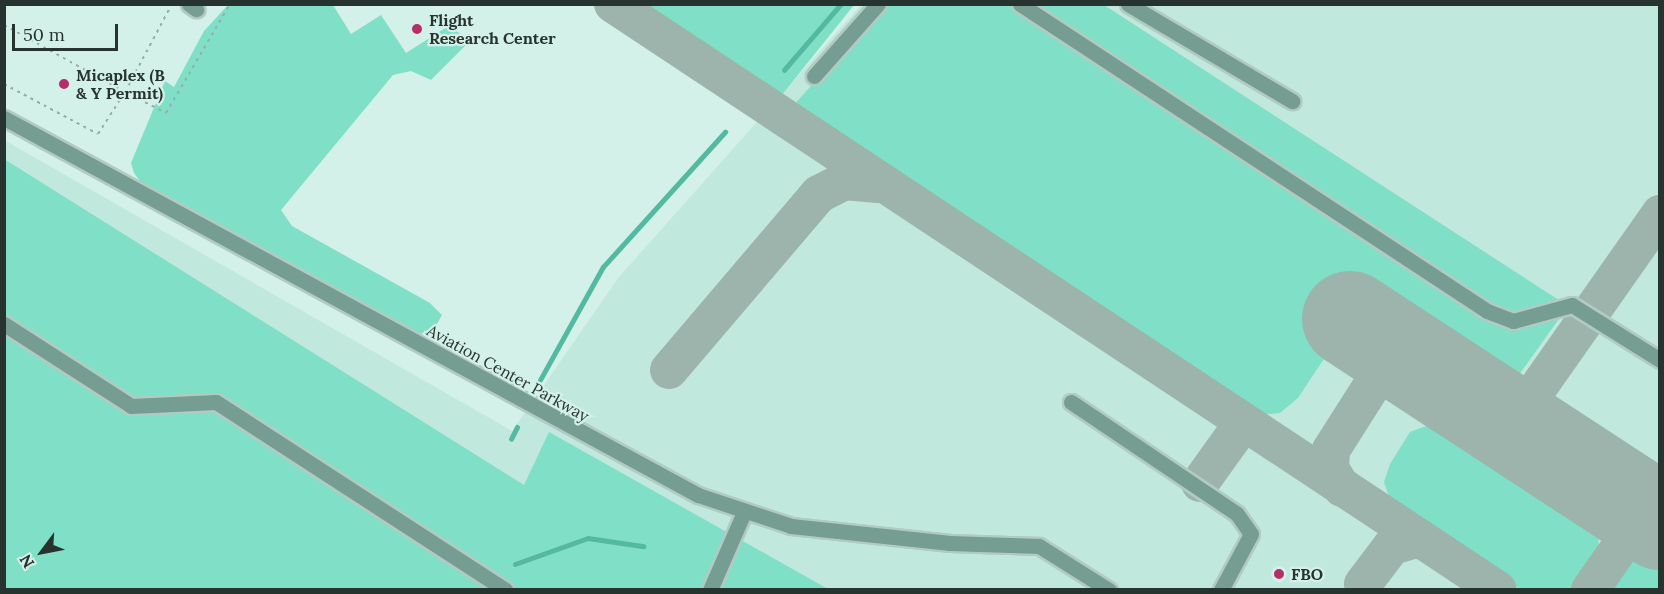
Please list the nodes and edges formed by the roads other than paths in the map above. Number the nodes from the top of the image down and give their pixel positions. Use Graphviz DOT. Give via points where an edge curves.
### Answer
graph roads {
  1 [pos="878,4"];
  2 [pos="1020,4"];
  3 [pos="1128,4"];
  4 [pos="814,75"];
  5 [pos="1292,101"];
  6 [pos="4,118"];
  7 [pos="4,324"];
  8 [pos="1659,360"];
  9 [pos="1071,402"];
  10 [pos="744,512"];
  11 [pos="505,590"];
  12 [pos="710,590"];
  13 [pos="1109,590"];
  14 [pos="1221,590"];
  1 -- 4 [label="street"];
  2 -- 8 [label="street" via="1488,310 1513,321 1572,305"];
  3 -- 5 [label="street"];
  6 -- 10 [label="street, Aviation Center Parkway" via="599,443 698,495"];
  7 -- 11 [label="street" via="131,406 216,402"];
  9 -- 14 [label="street" via="1237,514 1251,534"];
  10 -- 12 [label="street"];
  10 -- 13 [label="street, Aviation Center Parkway" via="791,526 870,536 1031,544"];
}
